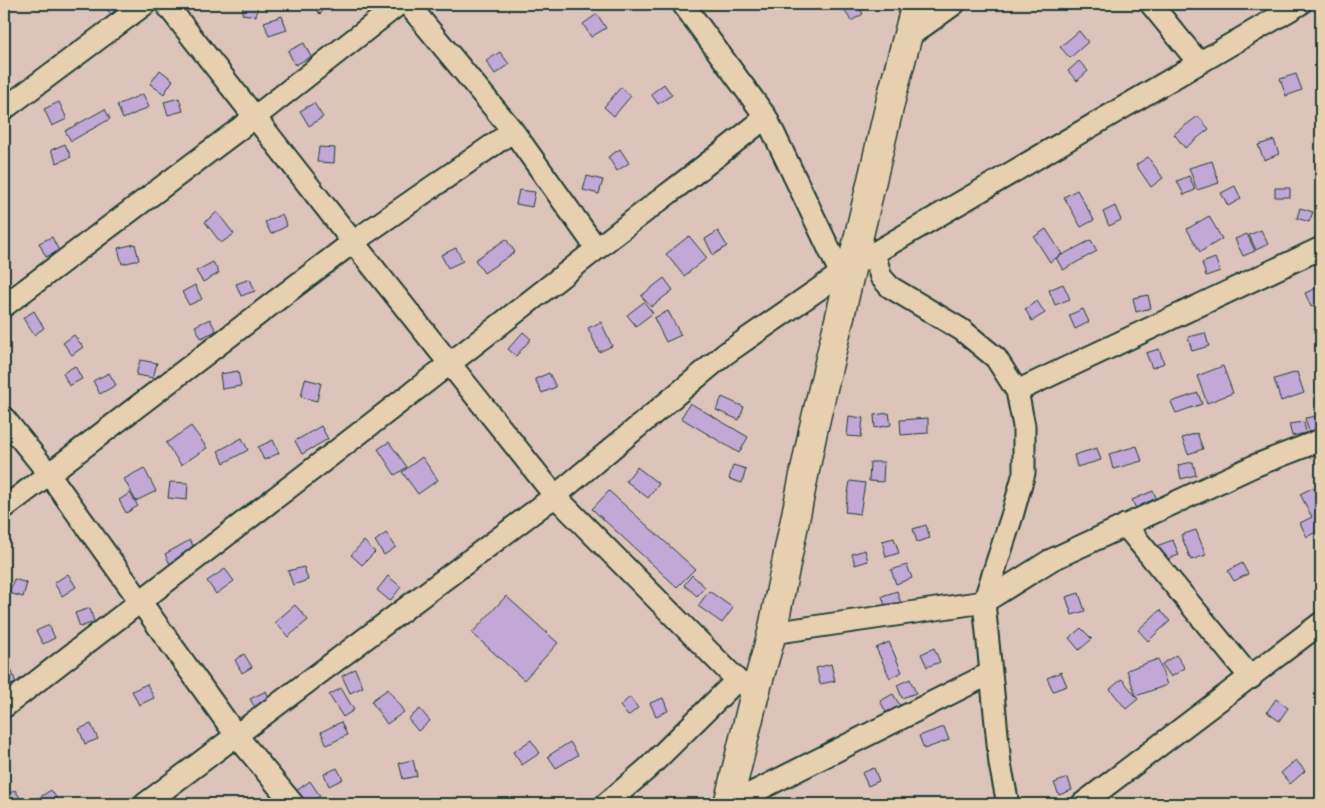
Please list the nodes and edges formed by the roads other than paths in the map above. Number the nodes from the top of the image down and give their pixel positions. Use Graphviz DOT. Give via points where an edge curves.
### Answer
graph roads {
  1 [pos="145,4"];
  2 [pos="166,4"];
  3 [pos="399,4"];
  4 [pos="408,4"];
  5 [pos="682,4"];
  6 [pos="916,4"];
  7 [pos="954,4"];
  8 [pos="1151,4"];
  9 [pos="1300,4"];
  10 [pos="908,37"];
  11 [pos="1199,63"];
  12 [pos="4,109"];
  13 [pos="255,117"];
  14 [pos="766,117"];
  15 [pos="513,131"];
  16 [pos="353,242"];
  17 [pos="1321,248"];
  18 [pos="597,249"];
  19 [pos="855,264"];
  20 [pos="4,306"];
  21 [pos="450,365"];
  22 [pos="1017,391"];
  23 [pos="4,418"];
  24 [pos="1321,440"];
  25 [pos="49,474"];
  26 [pos="555,496"];
  27 [pos="4,508"];
  28 [pos="1125,526"];
  29 [pos="140,601"];
  30 [pos="984,602"];
  31 [pos="1321,623"];
  32 [pos="772,633"];
  33 [pos="990,673"];
  34 [pos="1251,678"];
  35 [pos="746,686"];
  36 [pos="4,706"];
  37 [pos="236,735"];
  38 [pos="145,804"];
  39 [pos="293,804"];
  40 [pos="606,804"];
  41 [pos="729,804"];
  42 [pos="1008,804"];
  43 [pos="1082,804"];
  1 -- 12 [label="street"];
  2 -- 13 [label="street"];
  3 -- 13 [label="street"];
  4 -- 15 [label="street"];
  5 -- 14 [label="street"];
  6 -- 10 [label="main road"];
  7 -- 10 [label="street"];
  8 -- 11 [label="street"];
  9 -- 11 [label="street"];
  10 -- 19 [label="main road"];
  11 -- 19 [label="street"];
  13 -- 16 [label="street"];
  13 -- 20 [label="street"];
  14 -- 18 [label="street"];
  14 -- 19 [label="street"];
  15 -- 16 [label="street"];
  15 -- 18 [label="street"];
  16 -- 21 [label="street"];
  16 -- 25 [label="street"];
  17 -- 22 [label="street"];
  18 -- 21 [label="street"];
  19 -- 22 [label="street" via="881,277 890,287 962,330 996,358"];
  19 -- 26 [label="street" via="725,354"];
  19 -- 32 [label="main road" via="812,431"];
  21 -- 26 [label="street"];
  21 -- 29 [label="street"];
  22 -- 30 [label="street" via="1024,426 1024,473"];
  23 -- 25 [label="street"];
  24 -- 28 [label="street" via="1254,466"];
  25 -- 27 [label="street"];
  25 -- 29 [label="street"];
  26 -- 35 [label="street"];
  26 -- 37 [label="street"];
  28 -- 30 [label="street" via="1051,560"];
  28 -- 34 [label="street"];
  29 -- 36 [label="street"];
  29 -- 37 [label="street"];
  30 -- 32 [label="street"];
  30 -- 33 [label="street"];
  31 -- 34 [label="street"];
  32 -- 35 [label="main road"];
  33 -- 41 [label="street"];
  33 -- 42 [label="street"];
  34 -- 43 [label="street"];
  35 -- 40 [label="street"];
  35 -- 41 [label="main road"];
  37 -- 38 [label="street"];
  37 -- 39 [label="street"];
}
